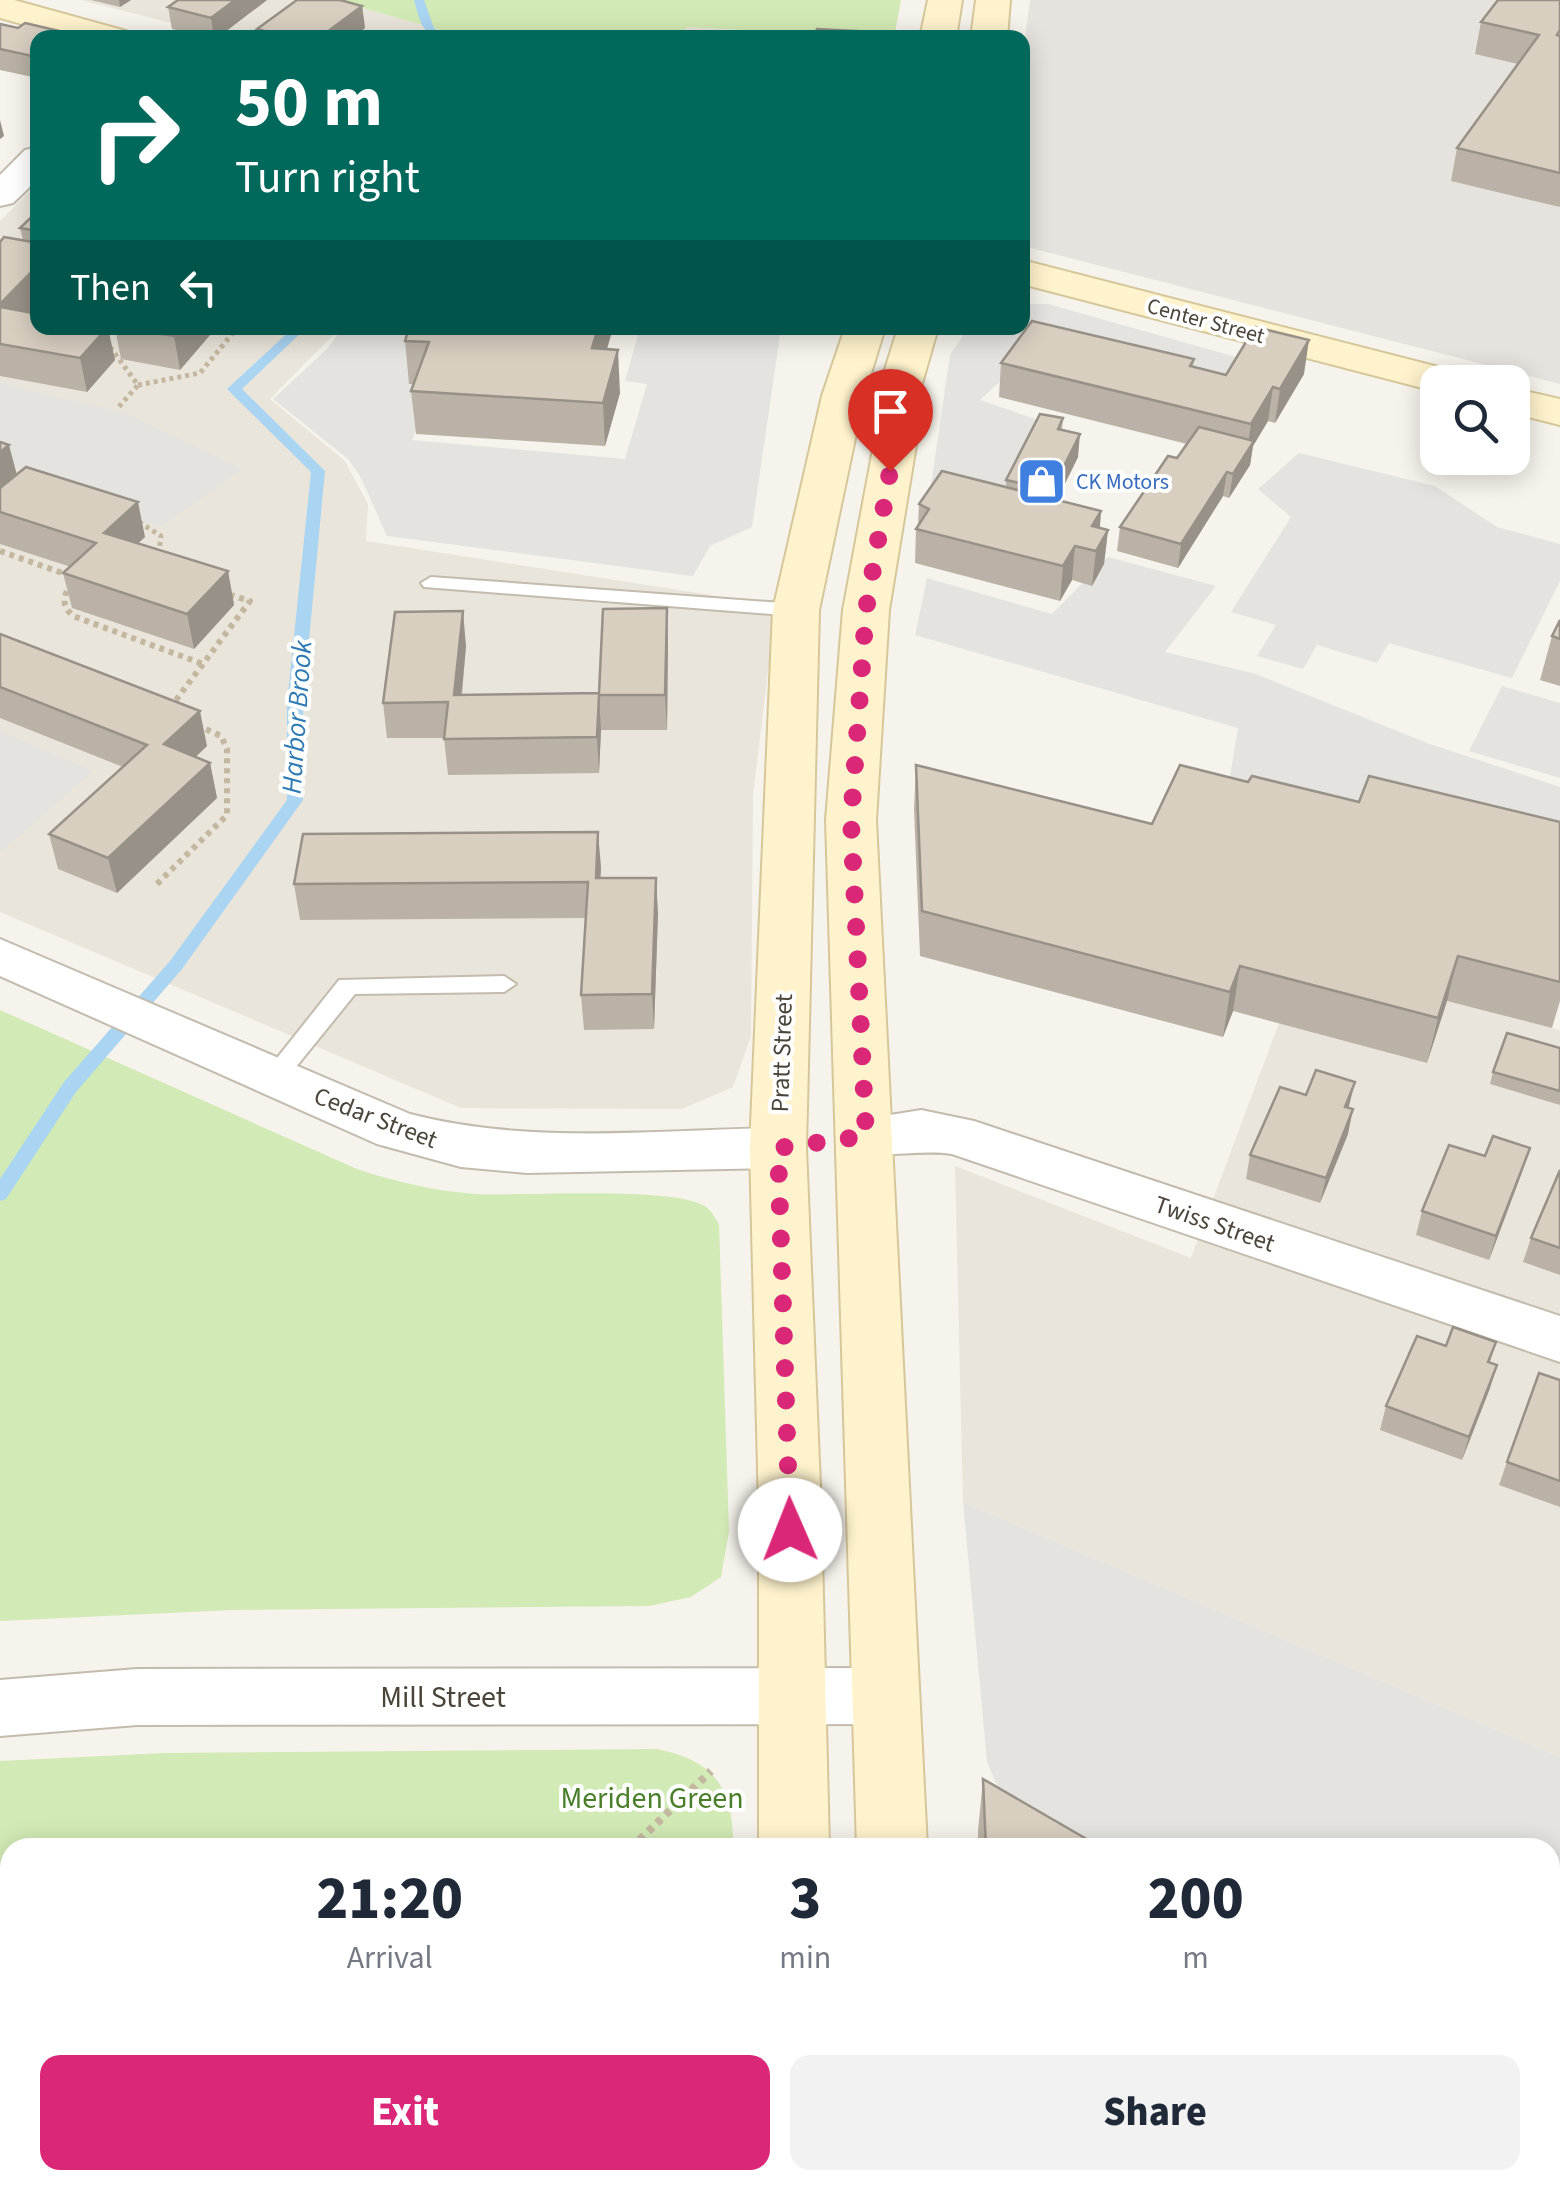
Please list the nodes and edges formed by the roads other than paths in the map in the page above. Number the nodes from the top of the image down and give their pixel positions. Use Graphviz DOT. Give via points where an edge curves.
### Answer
graph roads {
  1 [pos="945,0"];
  2 [pos="993,0"];
  3 [pos="0,6"];
  4 [pos="86,30"];
  5 [pos="939,30"];
  6 [pos="990,30"];
  7 [pos="30,166"];
  8 [pos="0,195"];
  9 [pos="1030,274"];
  10 [pos="863,335"];
  11 [pos="916,335"];
  12 [pos="1420,375"];
  13 [pos="1530,404"];
  14 [pos="1560,412"];
  15 [pos="432,583"];
  16 [pos="796,610"];
  17 [pos="21,966"];
  18 [pos="504,984"];
  19 [pos="274,1077"];
  20 [pos="866,1136"];
  21 [pos="778,1148"];
  22 [pos="1560,1340"];
  23 [pos="886,1696"];
  24 [pos="792,1697"];
  25 [pos="0,1708"];
  26 [pos="794,1838"];
  27 [pos="892,1838"];
  1 -- 5 [label="street"];
  2 -- 6 [label="street"];
  3 -- 4 [label="street"];
  7 -- 8 [label="street"];
  9 -- 12 [label="street, Center Street"];
  10 -- 16 [label="street, Pratt Street"];
  11 -- 20 [label="street" via="896,402 897,433 866,610 851,820"];
  13 -- 14 [label="street"];
  15 -- 16 [label="lane"];
  16 -- 21 [label="street, Pratt Street"];
  17 -- 19 [label="street, Cedar Street"];
  18 -- 19 [label="lane" via="348,986"];
  19 -- 21 [label="street, Cedar Street" via="396,1130 461,1148"];
  20 -- 21 [label="street"];
  20 -- 22 [label="street, Twiss Street" via="921,1130 955,1135"];
  20 -- 23 [label="street"];
  21 -- 24 [label="street, Pratt Street"];
  23 -- 24 [label="street, Mill Street"];
  23 -- 27 [label="street"];
  24 -- 25 [label="street, Mill Street" via="137,1697"];
  24 -- 26 [label="street, Pratt Street"];
}
